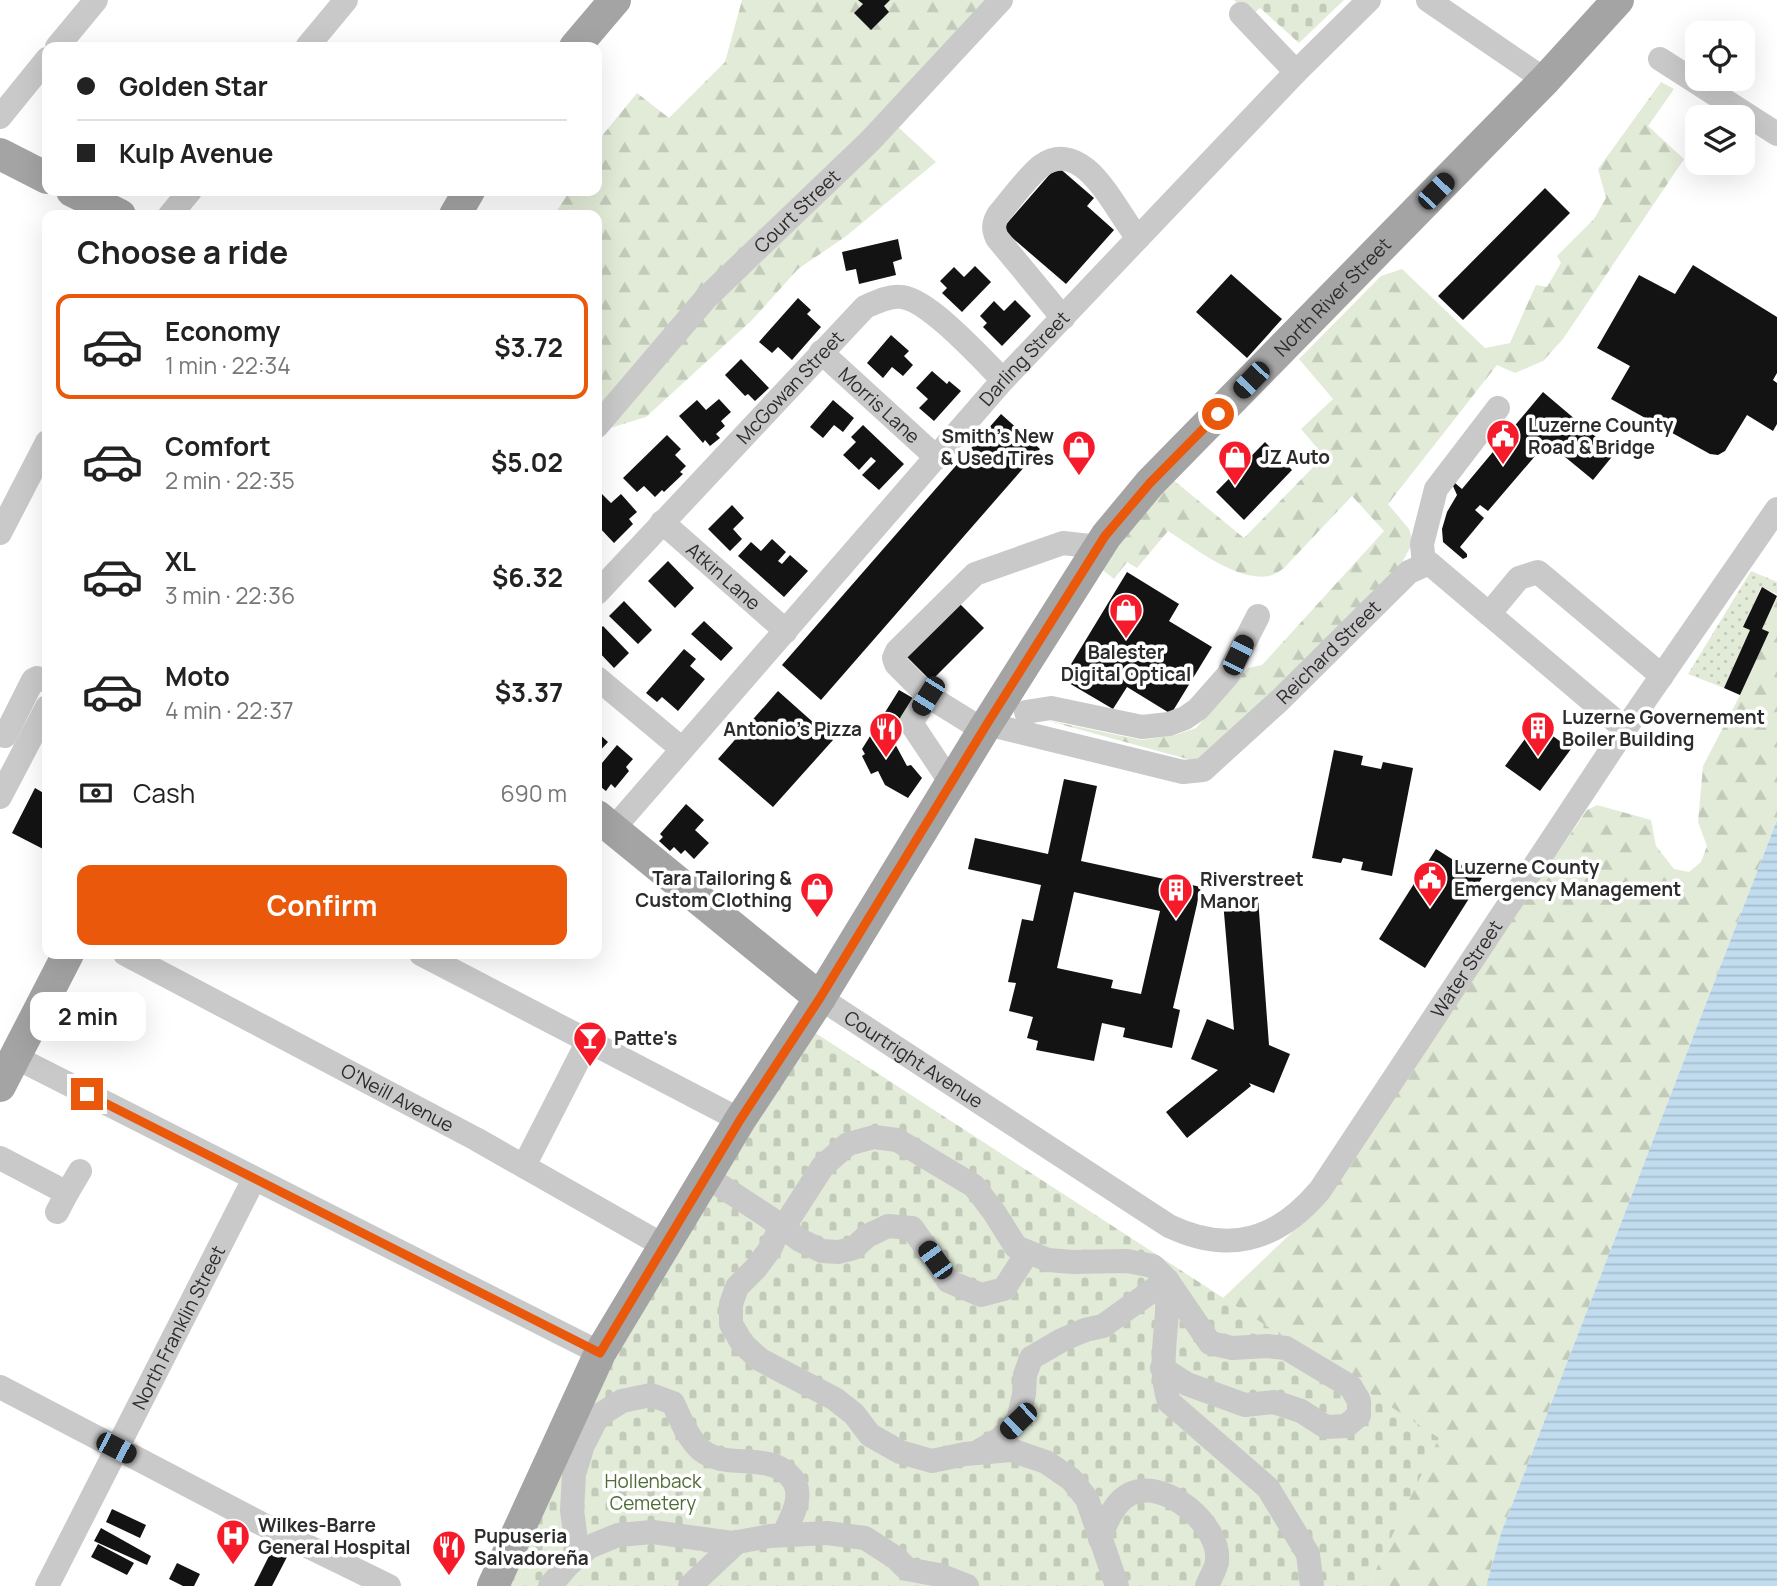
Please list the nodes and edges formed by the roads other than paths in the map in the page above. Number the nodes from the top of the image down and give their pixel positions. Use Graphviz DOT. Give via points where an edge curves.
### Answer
graph roads {
  1 [pos="96,0"];
  2 [pos="346,0"];
  3 [pos="615,0"];
  4 [pos="1000,0"];
  5 [pos="1369,0"];
  6 [pos="1428,0"];
  7 [pos="1618,0"];
  8 [pos="1241,14"];
  9 [pos="61,42"];
  10 [pos="311,42"];
  11 [pos="579,42"];
  12 [pos="1660,59"];
  13 [pos="42,65"];
  14 [pos="1296,72"];
  15 [pos="1545,79"];
  16 [pos="0,117"];
  17 [pos="1777,134"];
  18 [pos="0,154"];
  19 [pos="42,175"];
  20 [pos="82,196"];
  21 [pos="186,196"];
  22 [pos="110,210"];
  23 [pos="174,210"];
  24 [pos="1138,238"];
  25 [pos="1063,317"];
  26 [pos="821,352"];
  27 [pos="1003,380"];
  28 [pos="1498,408"];
  29 [pos="602,420"];
  30 [pos="42,452"];
  31 [pos="937,458"];
  32 [pos="1777,509"];
  33 [pos="662,522"];
  34 [pos="0,533"];
  35 [pos="1099,547"];
  36 [pos="1424,565"];
  37 [pos="602,588"];
  38 [pos="1489,614"];
  39 [pos="1258,616"];
  40 [pos="786,631"];
  41 [pos="1662,676"];
  42 [pos="42,680"];
  43 [pos="602,682"];
  44 [pos="928,696"];
  45 [pos="1018,713"];
  46 [pos="42,714"];
  47 [pos="985,727"];
  48 [pos="1625,729"];
  49 [pos="20,743"];
  50 [pos="682,750"];
  51 [pos="951,783"];
  52 [pos="0,797"];
  53 [pos="605,822"];
  54 [pos="65,959"];
  55 [pos="134,959"];
  56 [pos="431,959"];
  57 [pos="820,998"];
  58 [pos="588,1041"];
  59 [pos="15,1057"];
  60 [pos="0,1086"];
  61 [pos="740,1120"];
  62 [pos="0,1158"];
  63 [pos="524,1166"];
  64 [pos="80,1171"];
  65 [pos="707,1177"];
  66 [pos="254,1179"];
  67 [pos="783,1228"];
  68 [pos="1260,1236"];
  69 [pos="666,1247"];
  70 [pos="1028,1252"];
  71 [pos="1167,1280"];
  72 [pos="600,1353"];
  73 [pos="1162,1368"];
  74 [pos="0,1387"];
  75 [pos="116,1448"];
  76 [pos="975,1453"];
  77 [pos="783,1535"];
  78 [pos="1100,1539"];
  79 [pos="737,1542"];
  80 [pos="578,1556"];
  81 [pos="47,1586"];
  82 [pos="389,1586"];
  83 [pos="493,1586"];
  84 [pos="550,1586"];
  85 [pos="690,1586"];
  86 [pos="967,1586"];
  87 [pos="1117,1586"];
  88 [pos="1207,1586"];
  89 [pos="1312,1586"];
  1 -- 9 [label="street"];
  2 -- 10 [label="street"];
  3 -- 11 [label="main road"];
  4 -- 29 [label="street, Court Street" via="870,141 707,297"];
  5 -- 14 [label="street, Darling Street"];
  6 -- 15 [label="street"];
  7 -- 15 [label="main road, North River Street"];
  8 -- 14 [label="street"];
  12 -- 17 [label="street"];
  13 -- 16 [label="street"];
  14 -- 24 [label="street, Darling Street"];
  15 -- 35 [label="main road, North River Street" via="1150,483"];
  18 -- 19 [label="main road"];
  20 -- 22 [label="main road"];
  21 -- 23 [label="street"];
  24 -- 25 [label="street, Darling Street"];
  24 -- 25 [label="street" via="1096,179 1076,163 1068,158 1039,167 998,215 993,231"];
  25 -- 27 [label="street, Darling Street"];
  26 -- 27 [label="street, McGowan Street" via="865,307 902,297 927,307"];
  26 -- 31 [label="street, Morris Lane"];
  26 -- 33 [label="street, McGowan Street"];
  27 -- 31 [label="street, Darling Street"];
  28 -- 36 [label="street" via="1436,489 1422,544"];
  30 -- 34 [label="street"];
  31 -- 40 [label="street, Darling Street"];
  32 -- 41 [label="street, Water Street"];
  33 -- 37 [label="street, McGowan Street"];
  33 -- 40 [label="street, Atkin Lane"];
  35 -- 44 [label="street" via="1063,543 975,573 894,658"];
  35 -- 45 [label="main road, North River Street"];
  36 -- 38 [label="street" via="1429,563"];
  36 -- 45 [label="street, Reichard Street" via="1409,572 1203,770 1183,772"];
  38 -- 41 [label="street" via="1519,578 1538,572"];
  38 -- 48 [label="street"];
  39 -- 45 [label="street" via="1228,675 1185,718 1142,727 1051,708"];
  40 -- 50 [label="street, Darling Street"];
  41 -- 48 [label="street, Water Street"];
  42 -- 49 [label="street" via="33,680"];
  43 -- 50 [label="street"];
  44 -- 47 [label="street"];
  44 -- 51 [label="street" via="911,723"];
  45 -- 47 [label="main road, North River Street"];
  46 -- 49 [label="street"];
  47 -- 51 [label="main road, North River Street"];
  48 -- 68 [label="street, Water Street" via="1320,1190 1284,1225"];
  49 -- 52 [label="street"];
  50 -- 53 [label="street, Darling Street"];
  51 -- 57 [label="main road, North River Street"];
  53 -- 57 [label="main road, Courtright Avenue"];
  54 -- 59 [label="main road"];
  55 -- 63 [label="street, O'Neill Avenue"];
  56 -- 58 [label="street"];
  57 -- 61 [label="main road, North River Street"];
  57 -- 68 [label="street, Courtright Avenue" via="1163,1223 1213,1240"];
  58 -- 61 [label="street"];
  58 -- 63 [label="street"];
  59 -- 60 [label="main road"];
  59 -- 66 [label="street"];
  61 -- 65 [label="main road, North River Street"];
  62 -- 64 [label="street" via="62,1203"];
  63 -- 69 [label="street, O'Neill Avenue"];
  65 -- 67 [label="street"];
  65 -- 69 [label="main road, North River Street"];
  66 -- 72 [label="street"];
  66 -- 75 [label="street, North Franklin Street"];
  67 -- 70 [label="street" via="822,1251 839,1252 855,1248 879,1228 912,1228 948,1281 981,1296 1004,1289"];
  67 -- 70 [label="street" via="823,1166 848,1144 874,1137 897,1140 974,1186 1016,1247"];
  67 -- 76 [label="street" via="737,1287 731,1324 742,1343 759,1359 835,1399 870,1435 900,1452 932,1461"];
  69 -- 72 [label="main road, North River Street"];
  70 -- 71 [label="street" via="1048,1260 1144,1264"];
  71 -- 73 [label="street"];
  71 -- 73 [label="street" via="1210,1343 1232,1348 1286,1348 1351,1387 1359,1401 1359,1415 1346,1426 1326,1427 1301,1411 1274,1402 1245,1405 1215,1395"];
  71 -- 76 [label="street" via="1103,1326 1062,1340 1031,1358 1018,1421 1000,1439"];
  72 -- 83 [label="main road, North River Street"];
  73 -- 89 [label="street" via="1169,1402 1268,1488 1308,1554"];
  74 -- 75 [label="street"];
  75 -- 81 [label="street, North Franklin Street"];
  75 -- 82 [label="street"];
  76 -- 78 [label="street" via="1011,1450 1046,1462 1071,1479 1087,1499"];
  77 -- 79 [label="street"];
  77 -- 80 [label="street" via="798,1497 796,1482 787,1472 767,1463 719,1458 702,1451 686,1433 673,1403 651,1395 622,1401 598,1416 583,1445 574,1475 572,1510"];
  77 -- 86 [label="street" via="827,1533 865,1538 907,1569"];
  78 -- 87 [label="street"];
  78 -- 88 [label="street" via="1108,1517 1129,1494 1150,1491 1171,1497 1193,1510 1214,1539 1217,1560"];
  79 -- 80 [label="street" via="653,1532 618,1535"];
  79 -- 85 [label="street"];
  80 -- 84 [label="street"];
}
